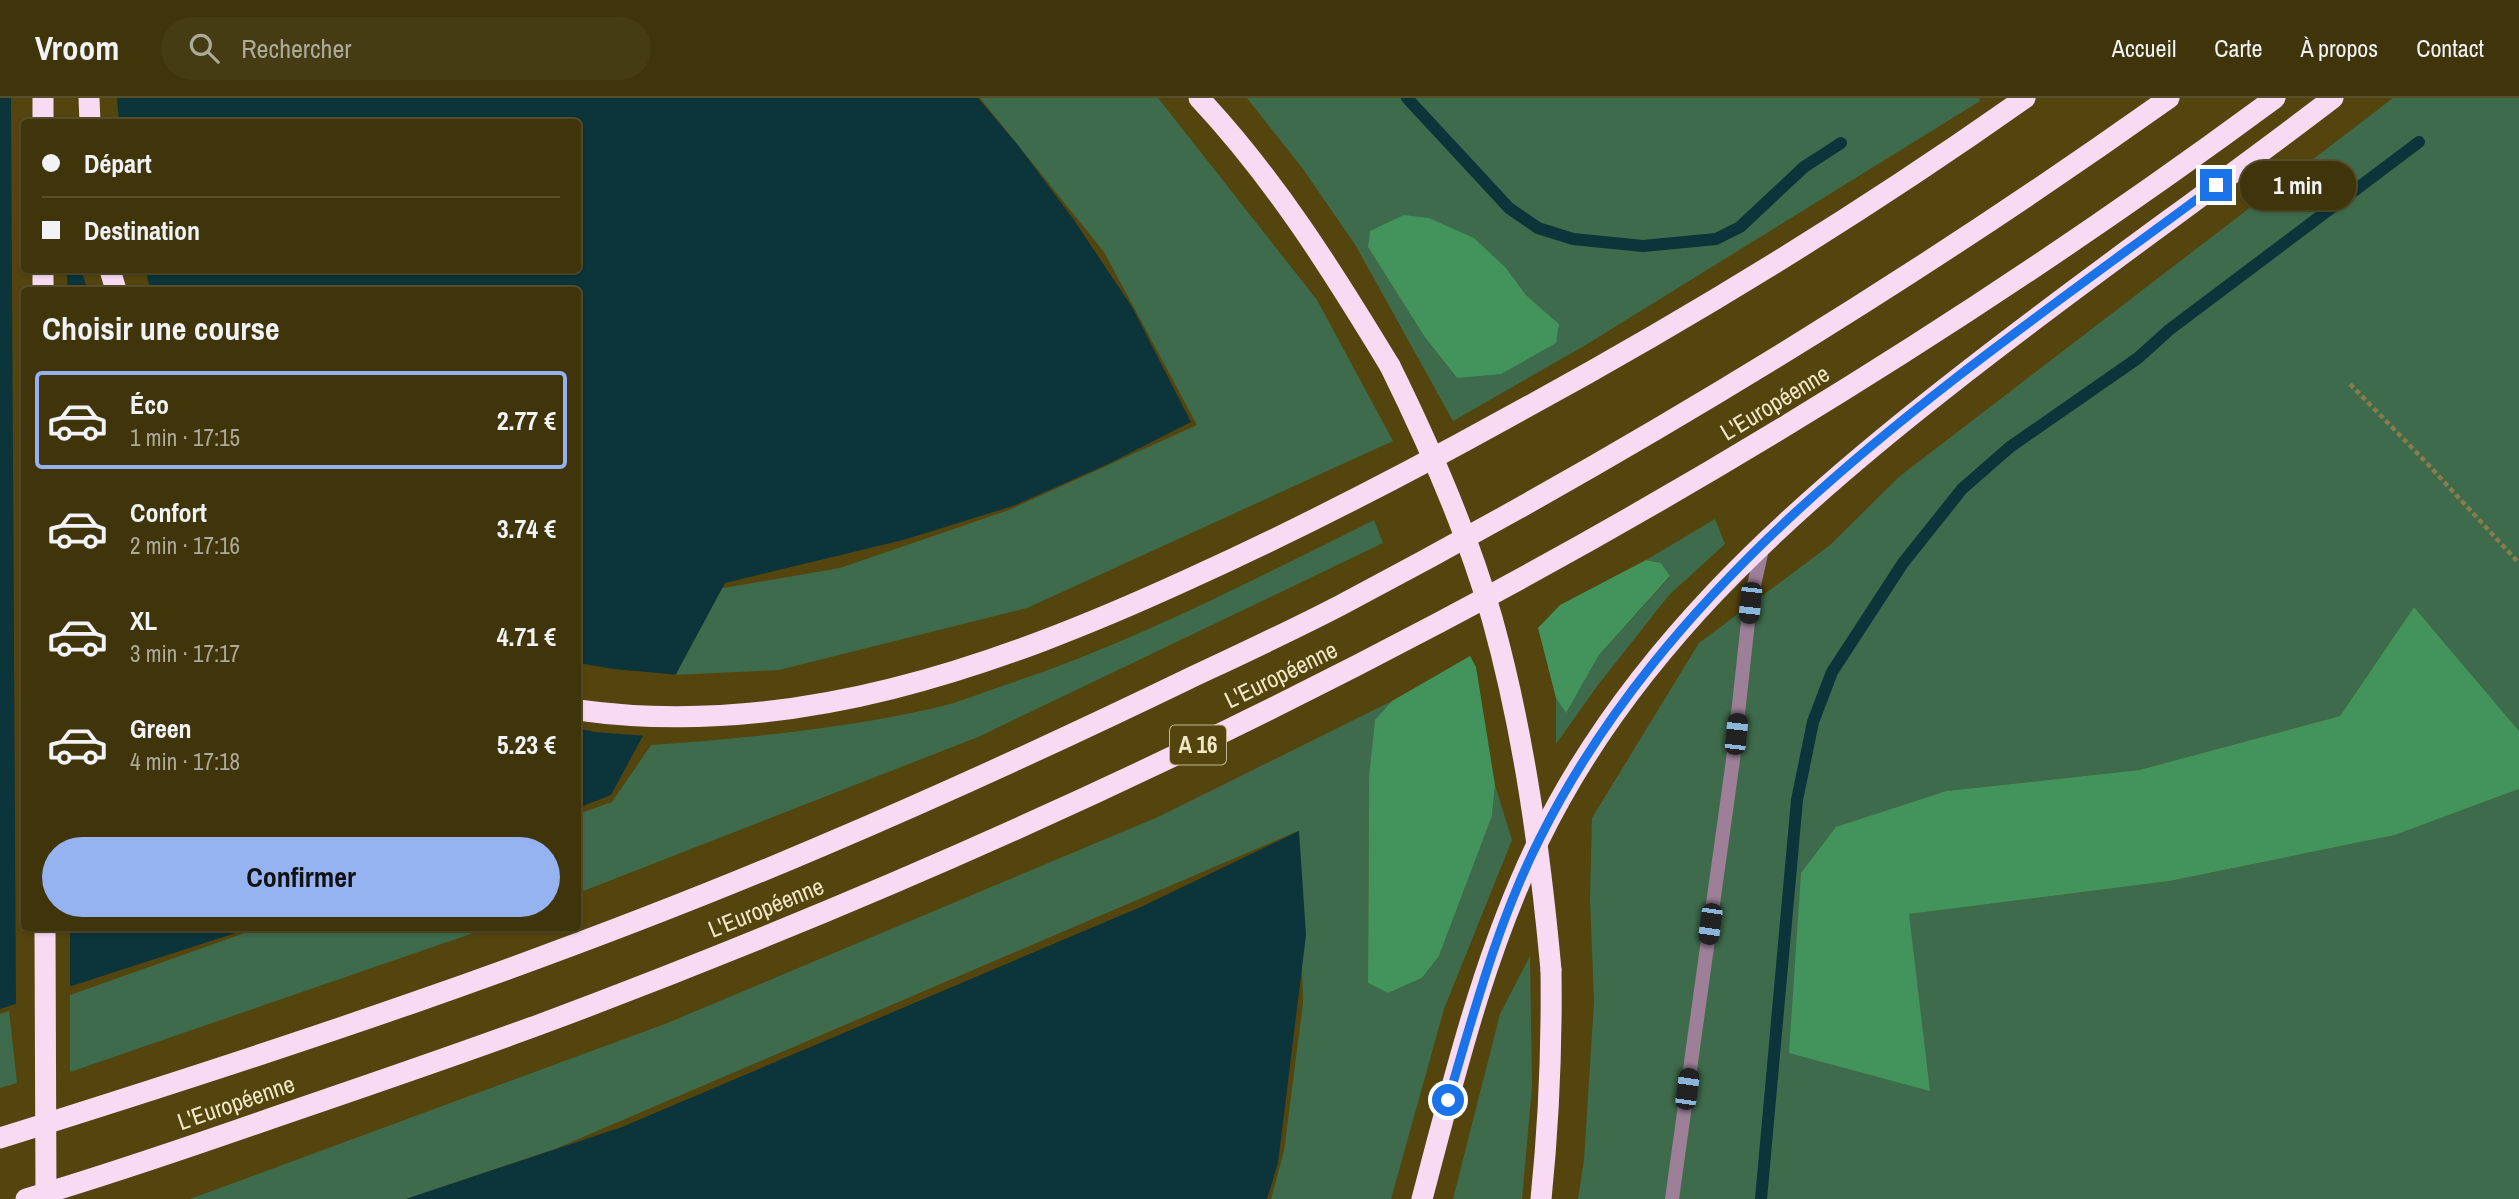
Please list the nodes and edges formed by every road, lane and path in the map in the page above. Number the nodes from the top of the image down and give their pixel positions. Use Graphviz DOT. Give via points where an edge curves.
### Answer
graph roads {
  1 [pos="43,98"];
  2 [pos="89,98"];
  3 [pos="1199,98"];
  4 [pos="2025,98"];
  5 [pos="2169,98"];
  6 [pos="2276,98"];
  7 [pos="2333,98"];
  8 [pos="43,119"];
  9 [pos="90,119"];
  10 [pos="2350,384"];
  11 [pos="1763,542"];
  12 [pos="2519,564"];
  13 [pos="581,710"];
  14 [pos="45,931"];
  15 [pos="0,1138"];
  16 [pos="26,1199"];
  17 [pos="46,1199"];
  18 [pos="1422,1199"];
  19 [pos="1541,1199"];
  20 [pos="1672,1199"];
  1 -- 8 [label="highway"];
  2 -- 9 [label="highway"];
  3 -- 19 [label="highway, bridge" via="1308,233 1390,366 1453,506 1491,617 1524,753 1551,970 1553,1053"];
  4 -- 13 [label="highway" via="1851,216 1578,380 1376,489 1196,576 1039,643 928,680 781,712 668,718"];
  5 -- 15 [label="highway, L'Européenne / A 16" via="2008,210 1764,367 1484,528 1264,643 969,782 672,906 284,1048"];
  6 -- 16 [label="highway, L'Européenne / A 16" via="2075,241 1862,380 1589,543 1300,696 998,839 700,963 383,1081"];
  7 -- 11 [label="highway" via="1973,366"];
  10 -- 12 [label="path"];
  11 -- 18 [label="highway" via="1692,616 1621,702 1539,840 1478,1000"];
  11 -- 20 [label="lane" via="1750,603 1733,760"];
  14 -- 17 [label="highway, bridge"];
}
